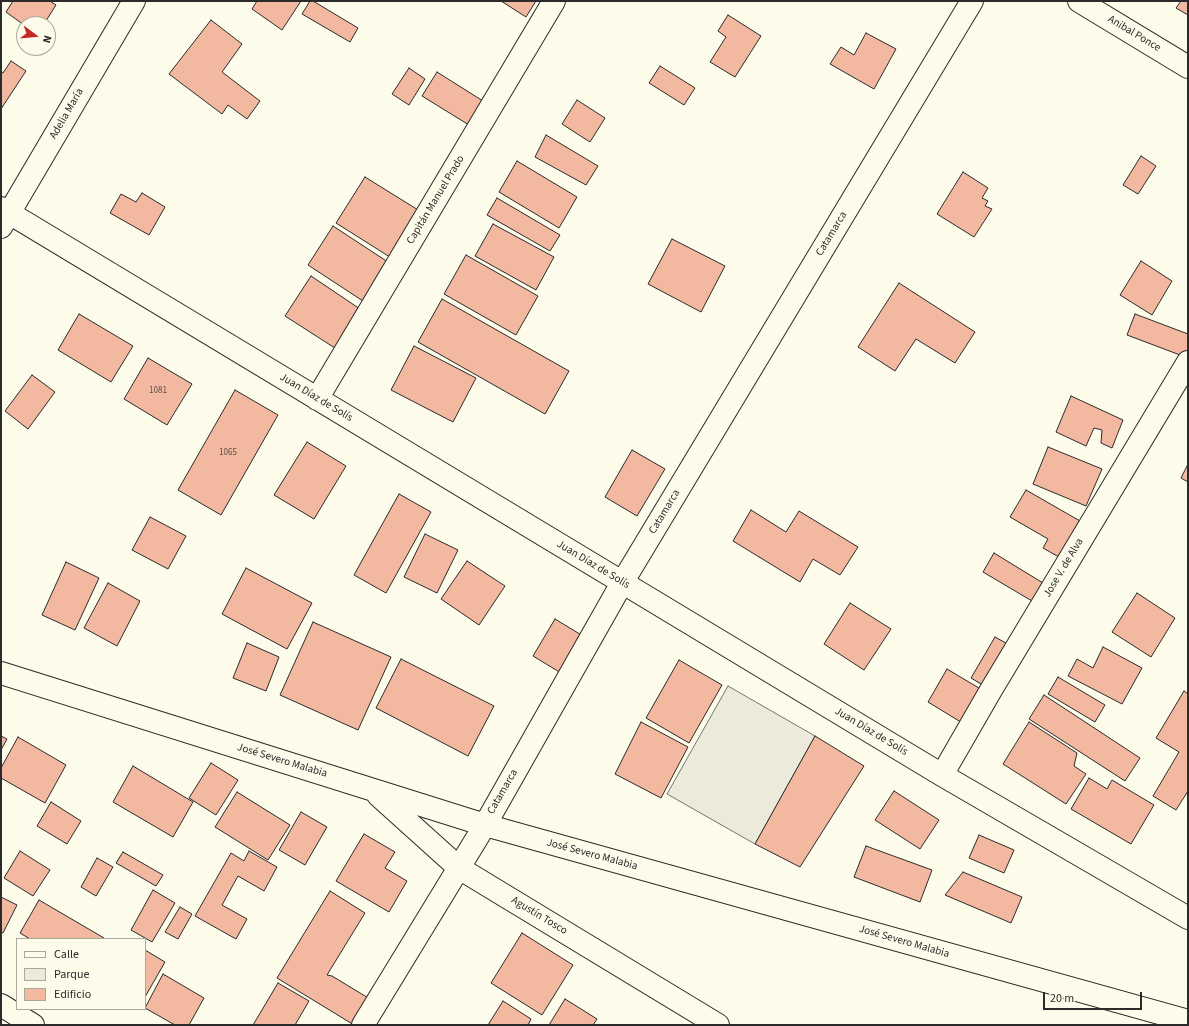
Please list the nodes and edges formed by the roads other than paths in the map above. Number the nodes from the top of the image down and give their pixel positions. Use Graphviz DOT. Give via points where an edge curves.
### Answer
graph roads {
  1 [pos="134,1"];
  2 [pos="554,1"];
  3 [pos="972,1"];
  4 [pos="1079,1"];
  5 [pos="1188,67"];
  6 [pos="4,216"];
  7 [pos="1188,362"];
  8 [pos="317,399"];
  9 [pos="622,583"];
  10 [pos="1,673"];
  11 [pos="942,775"];
  12 [pos="372,790"];
  13 [pos="485,825"];
  14 [pos="459,868"];
  15 [pos="1188,918"];
  16 [pos="1,1005"];
  17 [pos="1188,1021"];
  18 [pos="33,1025"];
  19 [pos="363,1025"];
  20 [pos="718,1025"];
  1 -- 6 [label="street, Adelia María"];
  2 -- 8 [label="street, Capitán Manuel Prado"];
  3 -- 9 [label="street, Catamarca"];
  4 -- 5 [label="street, Anibal Ponce"];
  6 -- 8 [label="street, Juan Díaz de Solís"];
  7 -- 11 [label="street, Jose V. de Alva"];
  8 -- 9 [label="street, Juan Díaz de Solís"];
  9 -- 11 [label="street, Juan Díaz de Solís"];
  9 -- 13 [label="street, Catamarca"];
  10 -- 12 [label="street, José Severo Malabia"];
  11 -- 15 [label="street, Juan Díaz de Solís"];
  12 -- 13 [label="street, José Severo Malabia"];
  12 -- 14 [label="street, Agustín Tosco"];
  13 -- 14 [label="street, Catamarca"];
  13 -- 17 [label="street, José Severo Malabia"];
  14 -- 19 [label="street, Catamarca"];
  14 -- 20 [label="street, Agustín Tosco"];
  16 -- 18 [label="street"];
}
